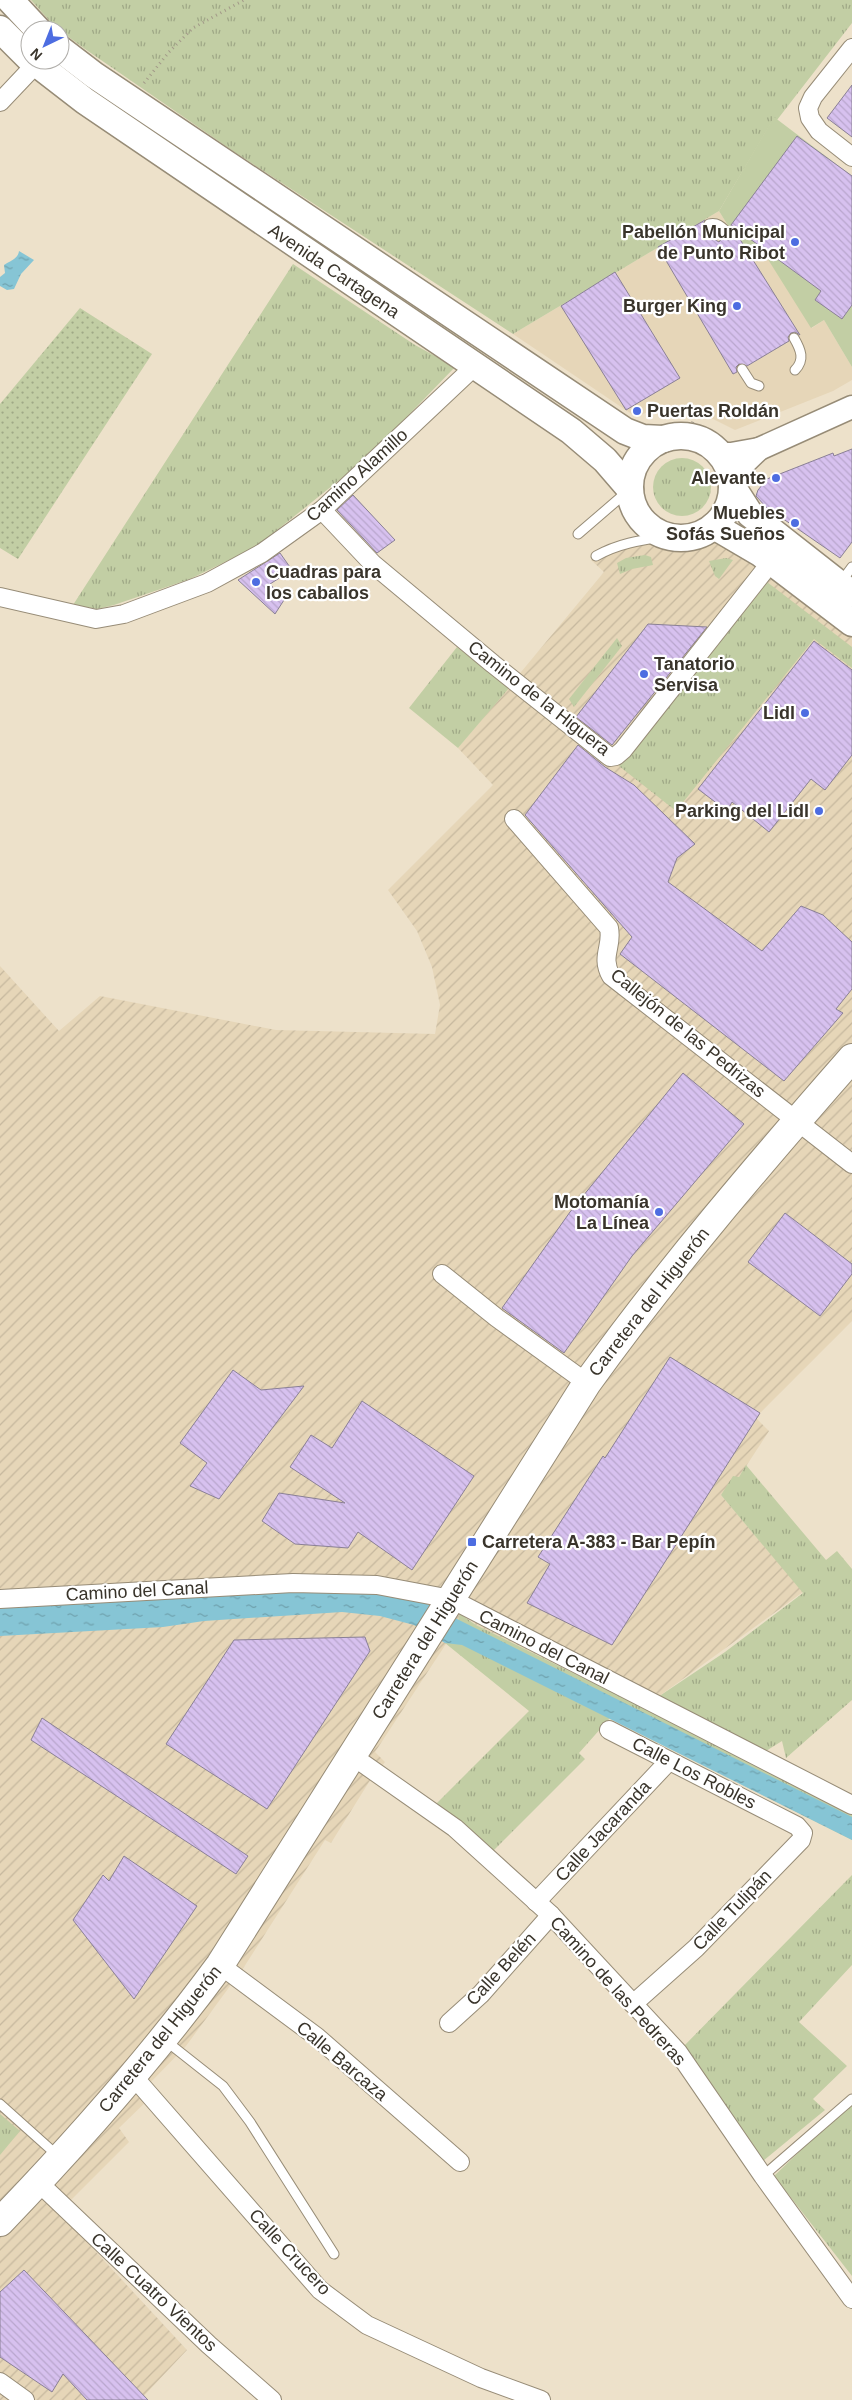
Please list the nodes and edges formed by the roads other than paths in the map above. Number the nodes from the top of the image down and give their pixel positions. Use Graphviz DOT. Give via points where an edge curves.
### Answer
graph roads {
  1 [pos="10,0"];
  2 [pos="29,20"];
  3 [pos="0,29"];
  4 [pos="20,48"];
  5 [pos="852,48"];
  6 [pos="70,56"];
  7 [pos="26,70"];
  8 [pos="45,70"];
  9 [pos="0,102"];
  10 [pos="852,157"];
  11 [pos="709,224"];
  12 [pos="715,234"];
  13 [pos="794,338"];
  14 [pos="476,366"];
  15 [pos="742,369"];
  16 [pos="795,370"];
  17 [pos="759,386"];
  18 [pos="852,407"];
  19 [pos="676,438"];
  20 [pos="728,472"];
  21 [pos="630,489"];
  22 [pos="322,510"];
  23 [pos="714,526"];
  24 [pos="578,534"];
  25 [pos="668,536"];
  26 [pos="596,556"];
  27 [pos="772,562"];
  28 [pos="848,582"];
  29 [pos="0,597"];
  30 [pos="852,623"];
  31 [pos="514,819"];
  32 [pos="852,1058"];
  33 [pos="797,1121"];
  34 [pos="852,1164"];
  35 [pos="442,1274"];
  36 [pos="587,1383"];
  37 [pos="0,1599"];
  38 [pos="451,1599"];
  39 [pos="610,1730"];
  40 [pos="351,1756"];
  41 [pos="669,1760"];
  42 [pos="852,1805"];
  43 [pos="779,1817"];
  44 [pos="536,1902"];
  45 [pos="551,1915"];
  46 [pos="220,1965"];
  47 [pos="633,2004"];
  48 [pos="449,2023"];
  49 [pos="164,2039"];
  50 [pos="133,2076"];
  51 [pos="852,2098"];
  52 [pos="0,2104"];
  53 [pos="60,2158"];
  54 [pos="460,2162"];
  55 [pos="763,2176"];
  56 [pos="38,2182"];
  57 [pos="0,2222"];
  58 [pos="334,2254"];
  59 [pos="852,2299"];
  60 [pos="0,2382"];
  61 [pos="26,2400"];
  62 [pos="272,2400"];
  63 [pos="541,2400"];
  1 -- 2 [label="main road"];
  3 -- 4 [label="main road, Avenida Cartagena"];
  5 -- 10 [label="street" via="808,108 810,118 820,131"];
  6 -- 19 [label="main road, Avenida Cartagena" via="625,431 643,438"];
  7 -- 9 [label="street"];
  8 -- 14 [label="main road, Avenida Cartagena" via="85,101"];
  11 -- 12 [label="lane" via="715,223 729,234 722,231"];
  13 -- 16 [label="lane" via="802,358"];
  14 -- 21 [label="main road, Avenida Cartagena" via="571,432 605,460"];
  14 -- 22 [label="street, Camino Alamillo"];
  15 -- 17 [label="lane" via="751,383"];
  18 -- 20 [label="street" via="759,449"];
  19 -- 20 [label="main road" via="701,440"];
  19 -- 21 [label="main road" via="650,447 639,459 632,473"];
  20 -- 23 [label="main road" via="730,501"];
  20 -- 28 [label="main road" via="750,514"];
  21 -- 24 [label="lane"];
  21 -- 25 [label="main road" via="642,519 653,530"];
  22 -- 27 [label="street, Camino de la Higuera" via="372,564 610,757 619,754"];
  22 -- 29 [label="street, Camino Alamillo" via="262,553 207,583 124,614 96,619"];
  23 -- 25 [label="main road" via="692,536"];
  23 -- 27 [label="main road"];
  25 -- 26 [label="lane" via="613,546"];
  27 -- 30 [label="main road"];
  31 -- 33 [label="street, Callejón de las Pedrizas" via="609,928 611,937 605,958 611,976"];
  32 -- 33 [label="main road, Carretera del Higuerón"];
  33 -- 34 [label="street, Callejón de las Pedrizas"];
  33 -- 36 [label="main road, Carretera del Higuerón" via="646,1302"];
  35 -- 36 [label="street"];
  36 -- 38 [label="main road, Carretera del Higuerón"];
  37 -- 38 [label="street, Camino del Canal" via="293,1583 377,1585"];
  38 -- 40 [label="main road, Carretera del Higuerón"];
  38 -- 42 [label="street, Camino del Canal"];
  39 -- 41 [label="street, Calle Los Robles"];
  40 -- 44 [label="street, Camino de las Pedreras" via="455,1828"];
  40 -- 46 [label="main road, Carretera del Higuerón"];
  41 -- 43 [label="street, Calle Los Robles"];
  41 -- 44 [label="street, Calle Jacaranda"];
  43 -- 47 [label="street, Calle Tulipán" via="802,1829 802,1840 696,1948"];
  44 -- 45 [label="street, Camino de las Pedreras"];
  45 -- 47 [label="street, Camino de las Pedreras"];
  45 -- 48 [label="street, Calle Belén" via="481,1994"];
  46 -- 49 [label="main road, Carretera del Higuerón"];
  46 -- 54 [label="street, Calle Barcaza" via="317,2037"];
  47 -- 55 [label="street, Camino de las Pedreras" via="678,2052"];
  49 -- 50 [label="main road, Carretera del Higuerón"];
  49 -- 58 [label="lane" via="223,2086 250,2122"];
  50 -- 53 [label="main road, Carretera del Higuerón"];
  50 -- 63 [label="street, Calle Crucero" via="320,2290 367,2325 481,2378"];
  51 -- 55 [label="lane"];
  52 -- 53 [label="lane"];
  53 -- 56 [label="main road, Carretera del Higuerón"];
  55 -- 59 [label="street, Camino de las Pedreras"];
  56 -- 57 [label="main road, Carretera del Higuerón"];
  56 -- 62 [label="street, Calle Cuatro Vientos" via="209,2345"];
  60 -- 61 [label="street"];
}
